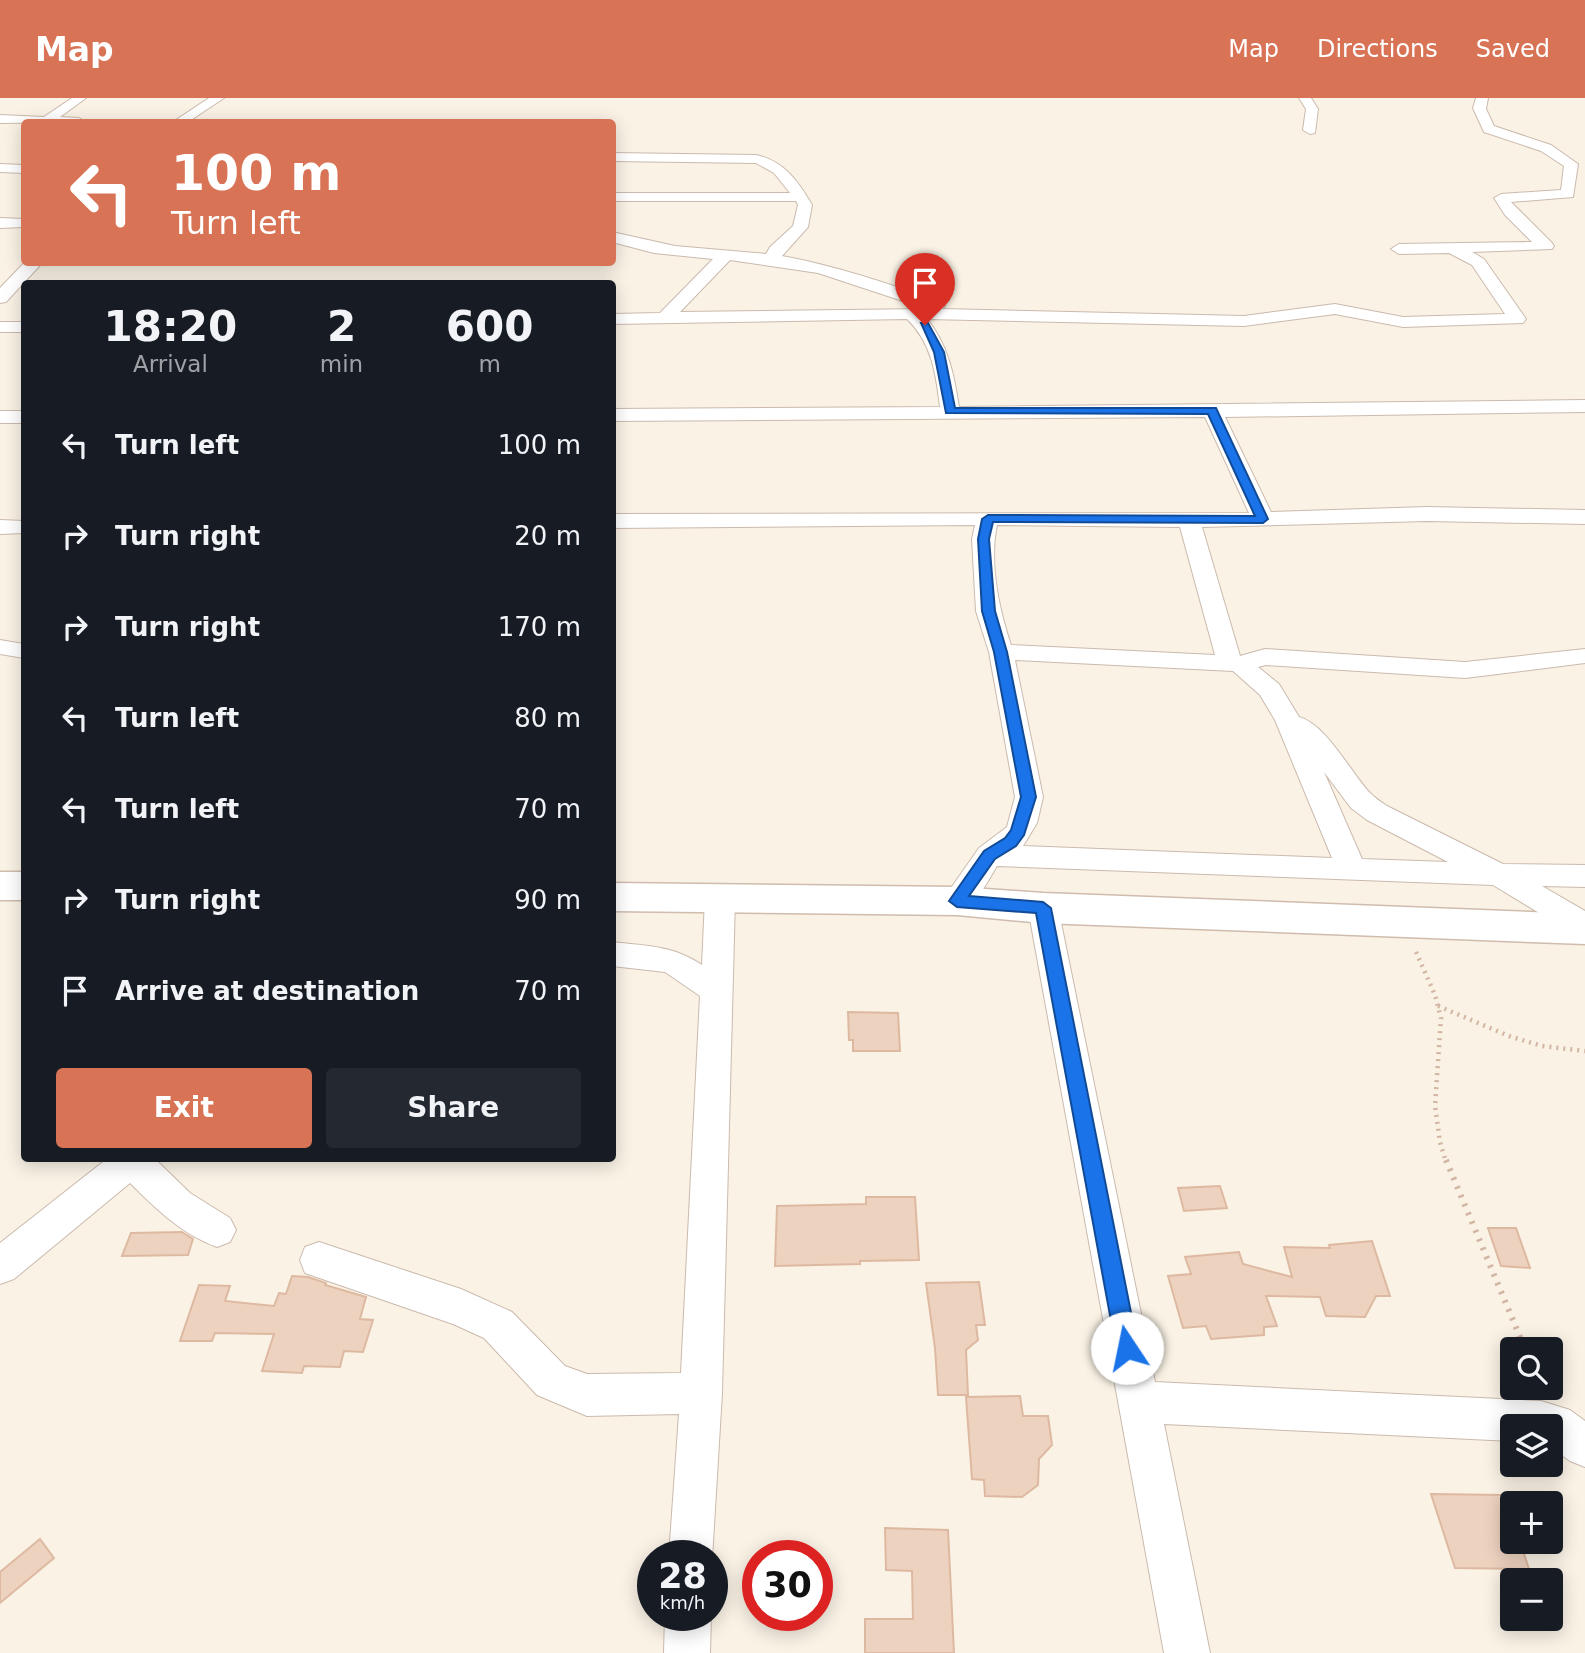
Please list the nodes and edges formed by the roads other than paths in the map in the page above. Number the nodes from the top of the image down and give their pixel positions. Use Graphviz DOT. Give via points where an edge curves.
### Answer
graph roads {
  1 [pos="80,98"];
  2 [pos="218,98"];
  3 [pos="1305,98"];
  4 [pos="1482,98"];
  5 [pos="0,119"];
  6 [pos="49,119"];
  7 [pos="185,119"];
  8 [pos="21,120"];
  9 [pos="1310,130"];
  10 [pos="616,157"];
  11 [pos="0,168"];
  12 [pos="21,169"];
  13 [pos="616,197"];
  14 [pos="800,197"];
  15 [pos="0,223"];
  16 [pos="21,223"];
  17 [pos="616,238"];
  18 [pos="1399,249"];
  19 [pos="1454,249"];
  20 [pos="725,256"];
  21 [pos="772,260"];
  22 [pos="31,266"];
  23 [pos="0,298"];
  24 [pos="912,314"];
  25 [pos="940,316"];
  26 [pos="665,318"];
  27 [pos="616,319"];
  28 [pos="0,327"];
  29 [pos="21,327"];
  30 [pos="1585,406"];
  31 [pos="950,411"];
  32 [pos="1212,411"];
  33 [pos="616,415"];
  34 [pos="21,417"];
  35 [pos="0,418"];
  36 [pos="1585,517"];
  37 [pos="988,519"];
  38 [pos="1263,519"];
  39 [pos="616,521"];
  40 [pos="1189,521"];
  41 [pos="0,527"];
  42 [pos="21,527"];
  43 [pos="0,647"];
  44 [pos="21,650"];
  45 [pos="1000,652"];
  46 [pos="1585,656"];
  47 [pos="1235,662"];
  48 [pos="1283,711"];
  49 [pos="989,855"];
  50 [pos="1352,870"];
  51 [pos="1499,875"];
  52 [pos="1585,876"];
  53 [pos="0,886"];
  54 [pos="21,886"];
  55 [pos="616,897"];
  56 [pos="720,899"];
  57 [pos="957,901"];
  58 [pos="1043,908"];
  59 [pos="1585,928"];
  60 [pos="616,954"];
  61 [pos="715,989"];
  62 [pos="131,1162"];
  63 [pos="136,1162"];
  64 [pos="217,1230"];
  65 [pos="319,1260"];
  66 [pos="0,1266"];
  67 [pos="701,1393"];
  68 [pos="1138,1402"];
  69 [pos="1581,1438"];
  70 [pos="692,1540"];
  71 [pos="688,1631"];
  72 [pos="687,1653"];
  73 [pos="1187,1653"];
  1 -- 6 [label="street"];
  2 -- 7 [label="street"];
  3 -- 9 [label="street" via="1312,109"];
  4 -- 19 [label="street" via="1479,108 1489,130 1546,148 1571,164 1570,190 1561,196 1501,198 1545,247"];
  5 -- 8 [label="street"];
  10 -- 14 [label="street" via="765,160"];
  11 -- 12 [label="street"];
  13 -- 14 [label="street"];
  14 -- 21 [label="street" via="804,205 800,227"];
  15 -- 16 [label="street"];
  17 -- 20 [label="street" via="652,249"];
  18 -- 19 [label="street"];
  19 -- 25 [label="street" via="1478,261 1517,318 1403,321 1335,309 1244,321"];
  20 -- 21 [label="street"];
  20 -- 26 [label="street"];
  21 -- 25 [label="street" via="866,282 939,307"];
  22 -- 23 [label="street"];
  24 -- 25 [label="street"];
  24 -- 26 [label="street"];
  24 -- 31 [label="street" via="925,325 939,352"];
  26 -- 27 [label="street"];
  28 -- 29 [label="street"];
  30 -- 32 [label="street"];
  31 -- 32 [label="street"];
  31 -- 33 [label="street"];
  32 -- 38 [label="street"];
  34 -- 35 [label="street"];
  36 -- 38 [label="street" via="1427,514"];
  37 -- 39 [label="street"];
  37 -- 40 [label="street"];
  37 -- 45 [label="street" via="984,539 988,611"];
  38 -- 40 [label="street"];
  40 -- 47 [label="street" via="1225,651"];
  41 -- 42 [label="street"];
  43 -- 44 [label="street"];
  45 -- 47 [label="street"];
  45 -- 49 [label="street" via="1029,797 1019,832"];
  46 -- 47 [label="street" via="1465,670 1265,657"];
  47 -- 48 [label="street" via="1270,690"];
  48 -- 50 [label="street"];
  48 -- 51 [label="street" via="1316,743 1361,801"];
  49 -- 50 [label="street"];
  49 -- 57 [label="street"];
  50 -- 51 [label="street"];
  51 -- 52 [label="street"];
  51 -- 59 [label="street"];
  53 -- 54 [label="main road"];
  55 -- 56 [label="main road"];
  56 -- 57 [label="main road"];
  56 -- 61 [label="street"];
  57 -- 58 [label="main road"];
  58 -- 59 [label="main road"];
  58 -- 68 [label="street"];
  60 -- 61 [label="street" via="672,961"];
  61 -- 67 [label="street"];
  62 -- 66 [label="street"];
  63 -- 64 [label="street" via="177,1205"];
  65 -- 67 [label="street" via="498,1325 551,1381 587,1395"];
  67 -- 70 [label="street"];
  68 -- 69 [label="street" via="1541,1422"];
  68 -- 73 [label="street"];
  71 -- 72 [label="street"];
}
